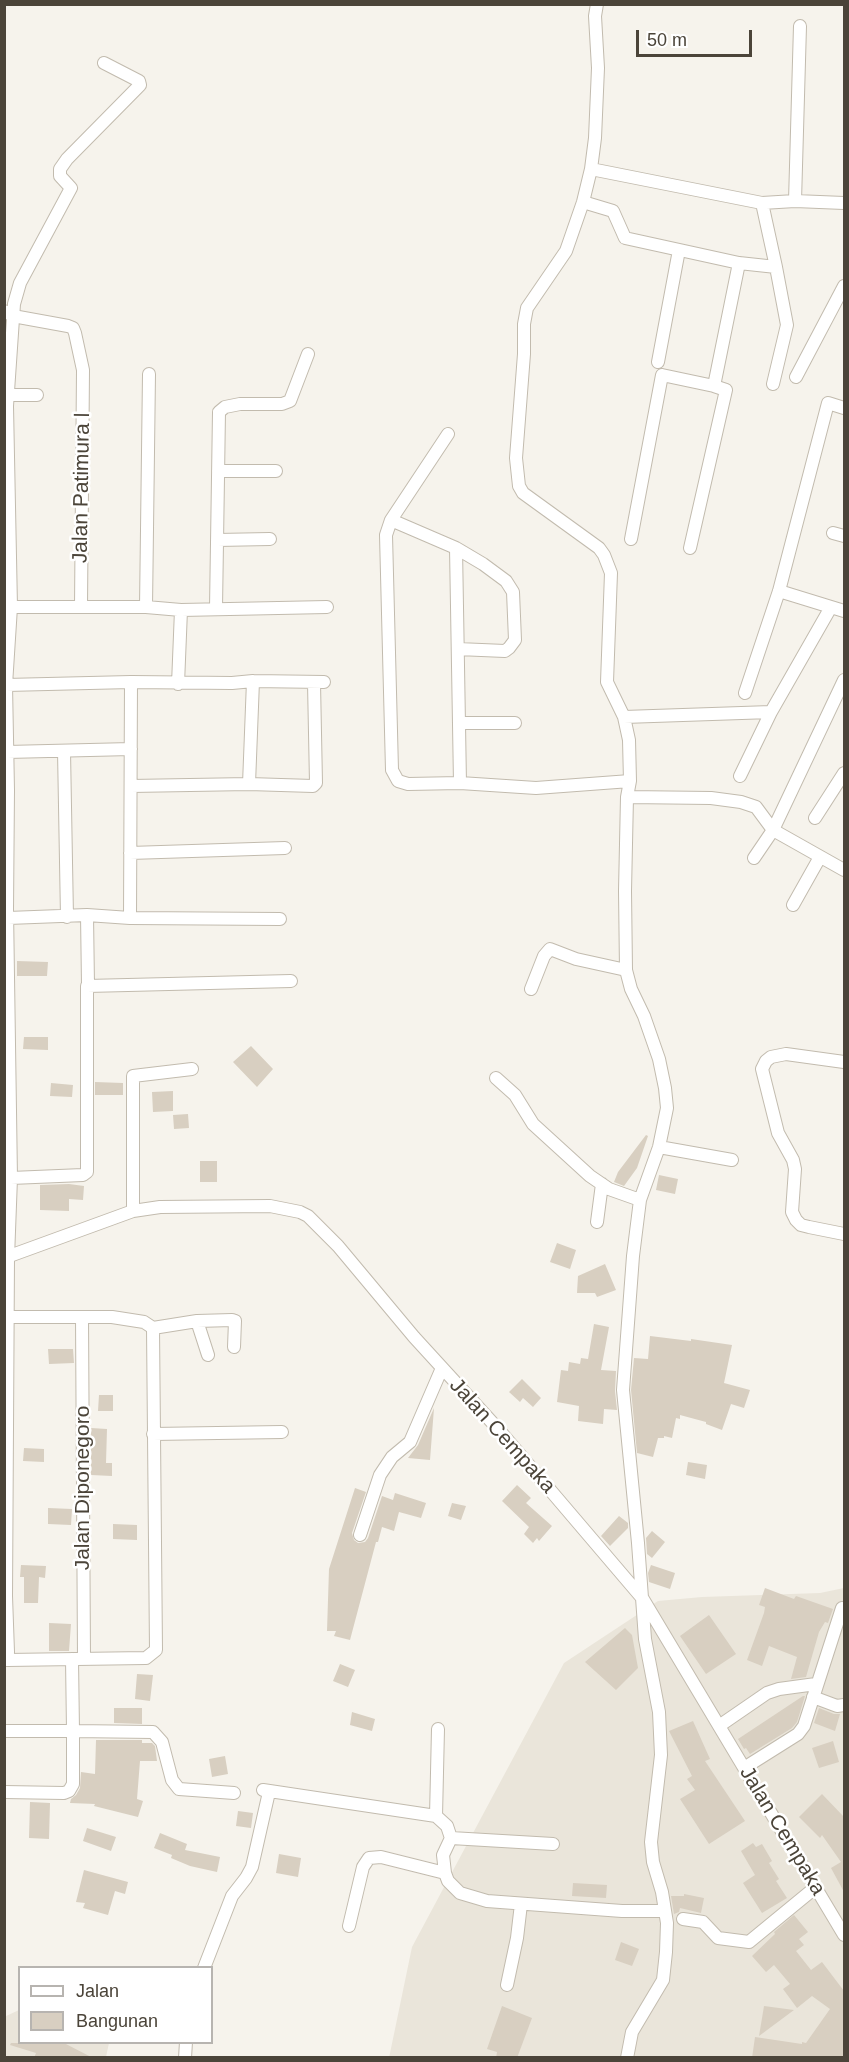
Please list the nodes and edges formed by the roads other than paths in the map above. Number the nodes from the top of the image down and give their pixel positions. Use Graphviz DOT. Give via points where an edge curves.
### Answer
graph roads {
  1 [pos="597,4"];
  2 [pos="800,26"];
  3 [pos="104,63"];
  4 [pos="591,170"];
  5 [pos="795,201"];
  6 [pos="583,202"];
  7 [pos="762,203"];
  8 [pos="844,204"];
  9 [pos="679,250"];
  10 [pos="739,263"];
  11 [pos="776,267"];
  12 [pos="844,286"];
  13 [pos="9,314"];
  14 [pos="308,354"];
  15 [pos="658,362"];
  16 [pos="149,375"];
  17 [pos="796,377"];
  18 [pos="773,384"];
  19 [pos="714,387"];
  20 [pos="6,395"];
  21 [pos="37,395"];
  22 [pos="844,408"];
  23 [pos="448,434"];
  24 [pos="218,471"];
  25 [pos="276,471"];
  26 [pos="6,472"];
  27 [pos="392,520"];
  28 [pos="270,539"];
  29 [pos="631,539"];
  30 [pos="216,540"];
  31 [pos="7,541"];
  32 [pos="456,548"];
  33 [pos="690,548"];
  34 [pos="779,591"];
  35 [pos="8,607"];
  36 [pos="81,607"];
  37 [pos="146,607"];
  38 [pos="327,607"];
  39 [pos="831,607"];
  40 [pos="216,608"];
  41 [pos="181,609"];
  42 [pos="844,611"];
  43 [pos="458,649"];
  44 [pos="844,680"];
  45 [pos="253,681"];
  46 [pos="131,682"];
  47 [pos="178,684"];
  48 [pos="5,685"];
  49 [pos="745,693"];
  50 [pos="771,712"];
  51 [pos="624,717"];
  52 [pos="459,723"];
  53 [pos="515,723"];
  54 [pos="131,749"];
  55 [pos="64,751"];
  56 [pos="8,752"];
  57 [pos="844,773"];
  58 [pos="740,776"];
  59 [pos="630,781"];
  60 [pos="460,783"];
  61 [pos="249,784"];
  62 [pos="131,786"];
  63 [pos="627,797"];
  64 [pos="815,818"];
  65 [pos="772,830"];
  66 [pos="6,831"];
  67 [pos="285,848"];
  68 [pos="130,853"];
  69 [pos="820,856"];
  70 [pos="754,858"];
  71 [pos="844,870"];
  72 [pos="793,905"];
  73 [pos="7,912"];
  74 [pos="87,915"];
  75 [pos="67,917"];
  76 [pos="130,918"];
  77 [pos="280,919"];
  78 [pos="626,970"];
  79 [pos="291,981"];
  80 [pos="88,985"];
  81 [pos="531,989"];
  82 [pos="844,1062"];
  83 [pos="192,1068"];
  84 [pos="496,1078"];
  85 [pos="7,1130"];
  86 [pos="659,1147"];
  87 [pos="732,1160"];
  88 [pos="11,1178"];
  89 [pos="602,1184"];
  90 [pos="640,1200"];
  91 [pos="133,1211"];
  92 [pos="597,1222"];
  93 [pos="844,1234"];
  94 [pos="6,1258"];
  95 [pos="9,1317"];
  96 [pos="82,1317"];
  97 [pos="197,1321"];
  98 [pos="153,1328"];
  99 [pos="234,1347"];
  100 [pos="7,1348"];
  101 [pos="208,1355"];
  102 [pos="442,1368"];
  103 [pos="6,1421"];
  104 [pos="282,1432"];
  105 [pos="153,1434"];
  106 [pos="360,1535"];
  107 [pos="5,1596"];
  108 [pos="643,1599"];
  109 [pos="842,1608"];
  110 [pos="78,1659"];
  111 [pos="6,1660"];
  112 [pos="816,1684"];
  113 [pos="813,1697"];
  114 [pos="844,1705"];
  115 [pos="719,1726"];
  116 [pos="438,1729"];
  117 [pos="4,1731"];
  118 [pos="73,1731"];
  119 [pos="744,1768"];
  120 [pos="4,1792"];
  121 [pos="234,1792"];
  122 [pos="436,1816"];
  123 [pos="451,1838"];
  124 [pos="553,1844"];
  125 [pos="445,1873"];
  126 [pos="816,1887"];
  127 [pos="521,1904"];
  128 [pos="665,1911"];
  129 [pos="683,1919"];
  130 [pos="349,1926"];
  131 [pos="844,1935"];
  132 [pos="205,1966"];
  133 [pos="507,1985"];
  134 [pos="627,2058"];
  1 -- 4 [label="street" via="598,68"];
  2 -- 5 [label="street"];
  3 -- 13 [label="street" via="140,85 60,169 59,175 71,188 20,283"];
  4 -- 6 [label="street"];
  4 -- 7 [label="street"];
  5 -- 7 [label="street"];
  5 -- 8 [label="street"];
  6 -- 9 [label="street" via="613,211 625,238"];
  6 -- 51 [label="street" via="566,251 527,308 516,458 519,486 526,497 590,541 607,562 611,587 607,682"];
  7 -- 11 [label="street"];
  9 -- 10 [label="street"];
  9 -- 15 [label="street"];
  10 -- 11 [label="street"];
  10 -- 19 [label="street"];
  11 -- 18 [label="street" via="787,325"];
  12 -- 17 [label="street"];
  13 -- 20 [label="street"];
  13 -- 36 [label="street, Jalan Patimura l" via="73,328 83,370"];
  14 -- 24 [label="street" via="290,401 240,404 220,410"];
  16 -- 37 [label="street"];
  19 -- 29 [label="street" via="662,375"];
  19 -- 33 [label="street" via="726,390"];
  20 -- 21 [label="street"];
  20 -- 26 [label="street"];
  22 -- 34 [label="street" via="828,403"];
  23 -- 27 [label="street"];
  24 -- 25 [label="street"];
  24 -- 30 [label="street"];
  26 -- 31 [label="street"];
  27 -- 32 [label="street"];
  27 -- 60 [label="street" via="386,535 392,770 398,781 408,784"];
  28 -- 30 [label="street"];
  30 -- 40 [label="street"];
  31 -- 35 [label="street"];
  32 -- 43 [label="street"];
  32 -- 43 [label="street" via="483,564 513,591 515,640 505,651"];
  34 -- 39 [label="street"];
  34 -- 49 [label="street"];
  35 -- 36 [label="street"];
  35 -- 48 [label="street"];
  36 -- 37 [label="street"];
  37 -- 41 [label="street"];
  38 -- 40 [label="street"];
  39 -- 42 [label="street"];
  39 -- 50 [label="street"];
  40 -- 41 [label="street"];
  41 -- 47 [label="street"];
  43 -- 52 [label="street"];
  44 -- 65 [label="street"];
  45 -- 47 [label="street"];
  45 -- 61 [label="street"];
  45 -- 61 [label="street" via="319,682 316,783"];
  46 -- 47 [label="street"];
  46 -- 48 [label="street"];
  46 -- 54 [label="street"];
  48 -- 56 [label="street"];
  50 -- 51 [label="street"];
  50 -- 58 [label="street"];
  51 -- 59 [label="street"];
  52 -- 53 [label="street"];
  52 -- 60 [label="street"];
  54 -- 55 [label="street"];
  54 -- 62 [label="street"];
  55 -- 56 [label="street"];
  55 -- 75 [label="street"];
  56 -- 66 [label="street"];
  57 -- 64 [label="street"];
  59 -- 60 [label="street" via="536,788"];
  59 -- 63 [label="street"];
  61 -- 62 [label="street"];
  62 -- 68 [label="street"];
  63 -- 65 [label="street" via="741,802 756,807"];
  63 -- 78 [label="street"];
  65 -- 69 [label="street"];
  65 -- 70 [label="street"];
  66 -- 73 [label="street"];
  67 -- 68 [label="street"];
  68 -- 76 [label="street"];
  69 -- 71 [label="street"];
  69 -- 72 [label="street"];
  73 -- 75 [label="street"];
  73 -- 85 [label="street"];
  74 -- 75 [label="street"];
  74 -- 76 [label="street"];
  74 -- 80 [label="street"];
  76 -- 77 [label="street"];
  78 -- 81 [label="street" via="550,949"];
  78 -- 86 [label="street" via="659,1059 665,1088 667,1108"];
  79 -- 80 [label="street"];
  80 -- 88 [label="street" via="87,1172"];
  82 -- 93 [label="street" via="786,1054 771,1058 762,1070 778,1133 793,1160 792,1212 796,1220 801,1225"];
  83 -- 91 [label="street" via="133,1076"];
  84 -- 89 [label="street" via="514,1095 533,1124"];
  85 -- 88 [label="street"];
  86 -- 87 [label="street"];
  86 -- 90 [label="street"];
  88 -- 94 [label="street"];
  89 -- 90 [label="street"];
  89 -- 92 [label="street"];
  90 -- 108 [label="street" via="623,1390"];
  91 -- 94 [label="street, Jalan Cempaka"];
  91 -- 102 [label="street, Jalan Cempaka" via="160,1207 270,1206 308,1216"];
  94 -- 95 [label="street"];
  95 -- 96 [label="street"];
  95 -- 100 [label="street"];
  96 -- 98 [label="street" via="133,1319"];
  96 -- 110 [label="street, Jalan Diponegoro"];
  97 -- 98 [label="street"];
  97 -- 99 [label="street" via="235,1322"];
  97 -- 101 [label="street"];
  98 -- 105 [label="street"];
  100 -- 103 [label="street"];
  102 -- 106 [label="street" via="410,1442 392,1457 380,1475"];
  102 -- 108 [label="street, Jalan Cempaka"];
  103 -- 107 [label="street"];
  104 -- 105 [label="street"];
  105 -- 110 [label="street" via="156,1650 146,1658"];
  107 -- 111 [label="street"];
  108 -- 115 [label="street, Jalan Cempaka"];
  108 -- 128 [label="street" via="661,1755 651,1842"];
  109 -- 112 [label="street"];
  110 -- 111 [label="street"];
  110 -- 118 [label="street, Jalan Diponegoro"];
  112 -- 113 [label="street"];
  112 -- 115 [label="street" via="767,1693"];
  113 -- 114 [label="street"];
  113 -- 119 [label="street" via="798,1734"];
  115 -- 119 [label="street, Jalan Cempaka"];
  116 -- 122 [label="street"];
  117 -- 118 [label="street"];
  118 -- 120 [label="street, Jalan Diponegoro" via="73,1784 69,1791"];
  118 -- 121 [label="street" via="153,1732 162,1742 172,1780 179,1789"];
  119 -- 126 [label="street, Jalan Cempaka"];
  122 -- 123 [label="street" via="447,1826"];
  122 -- 132 [label="street" via="266,1791 252,1867 232,1896"];
  123 -- 124 [label="street"];
  123 -- 125 [label="street" via="443,1855"];
  125 -- 127 [label="street" via="460,1893 487,1901"];
  125 -- 130 [label="street" via="381,1857 369,1858 363,1867"];
  126 -- 129 [label="street" via="749,1942 717,1938 703,1922"];
  126 -- 131 [label="street, Jalan Cempaka"];
  127 -- 128 [label="street"];
  127 -- 133 [label="street"];
  128 -- 134 [label="street" via="663,1980 632,2032"];
}
